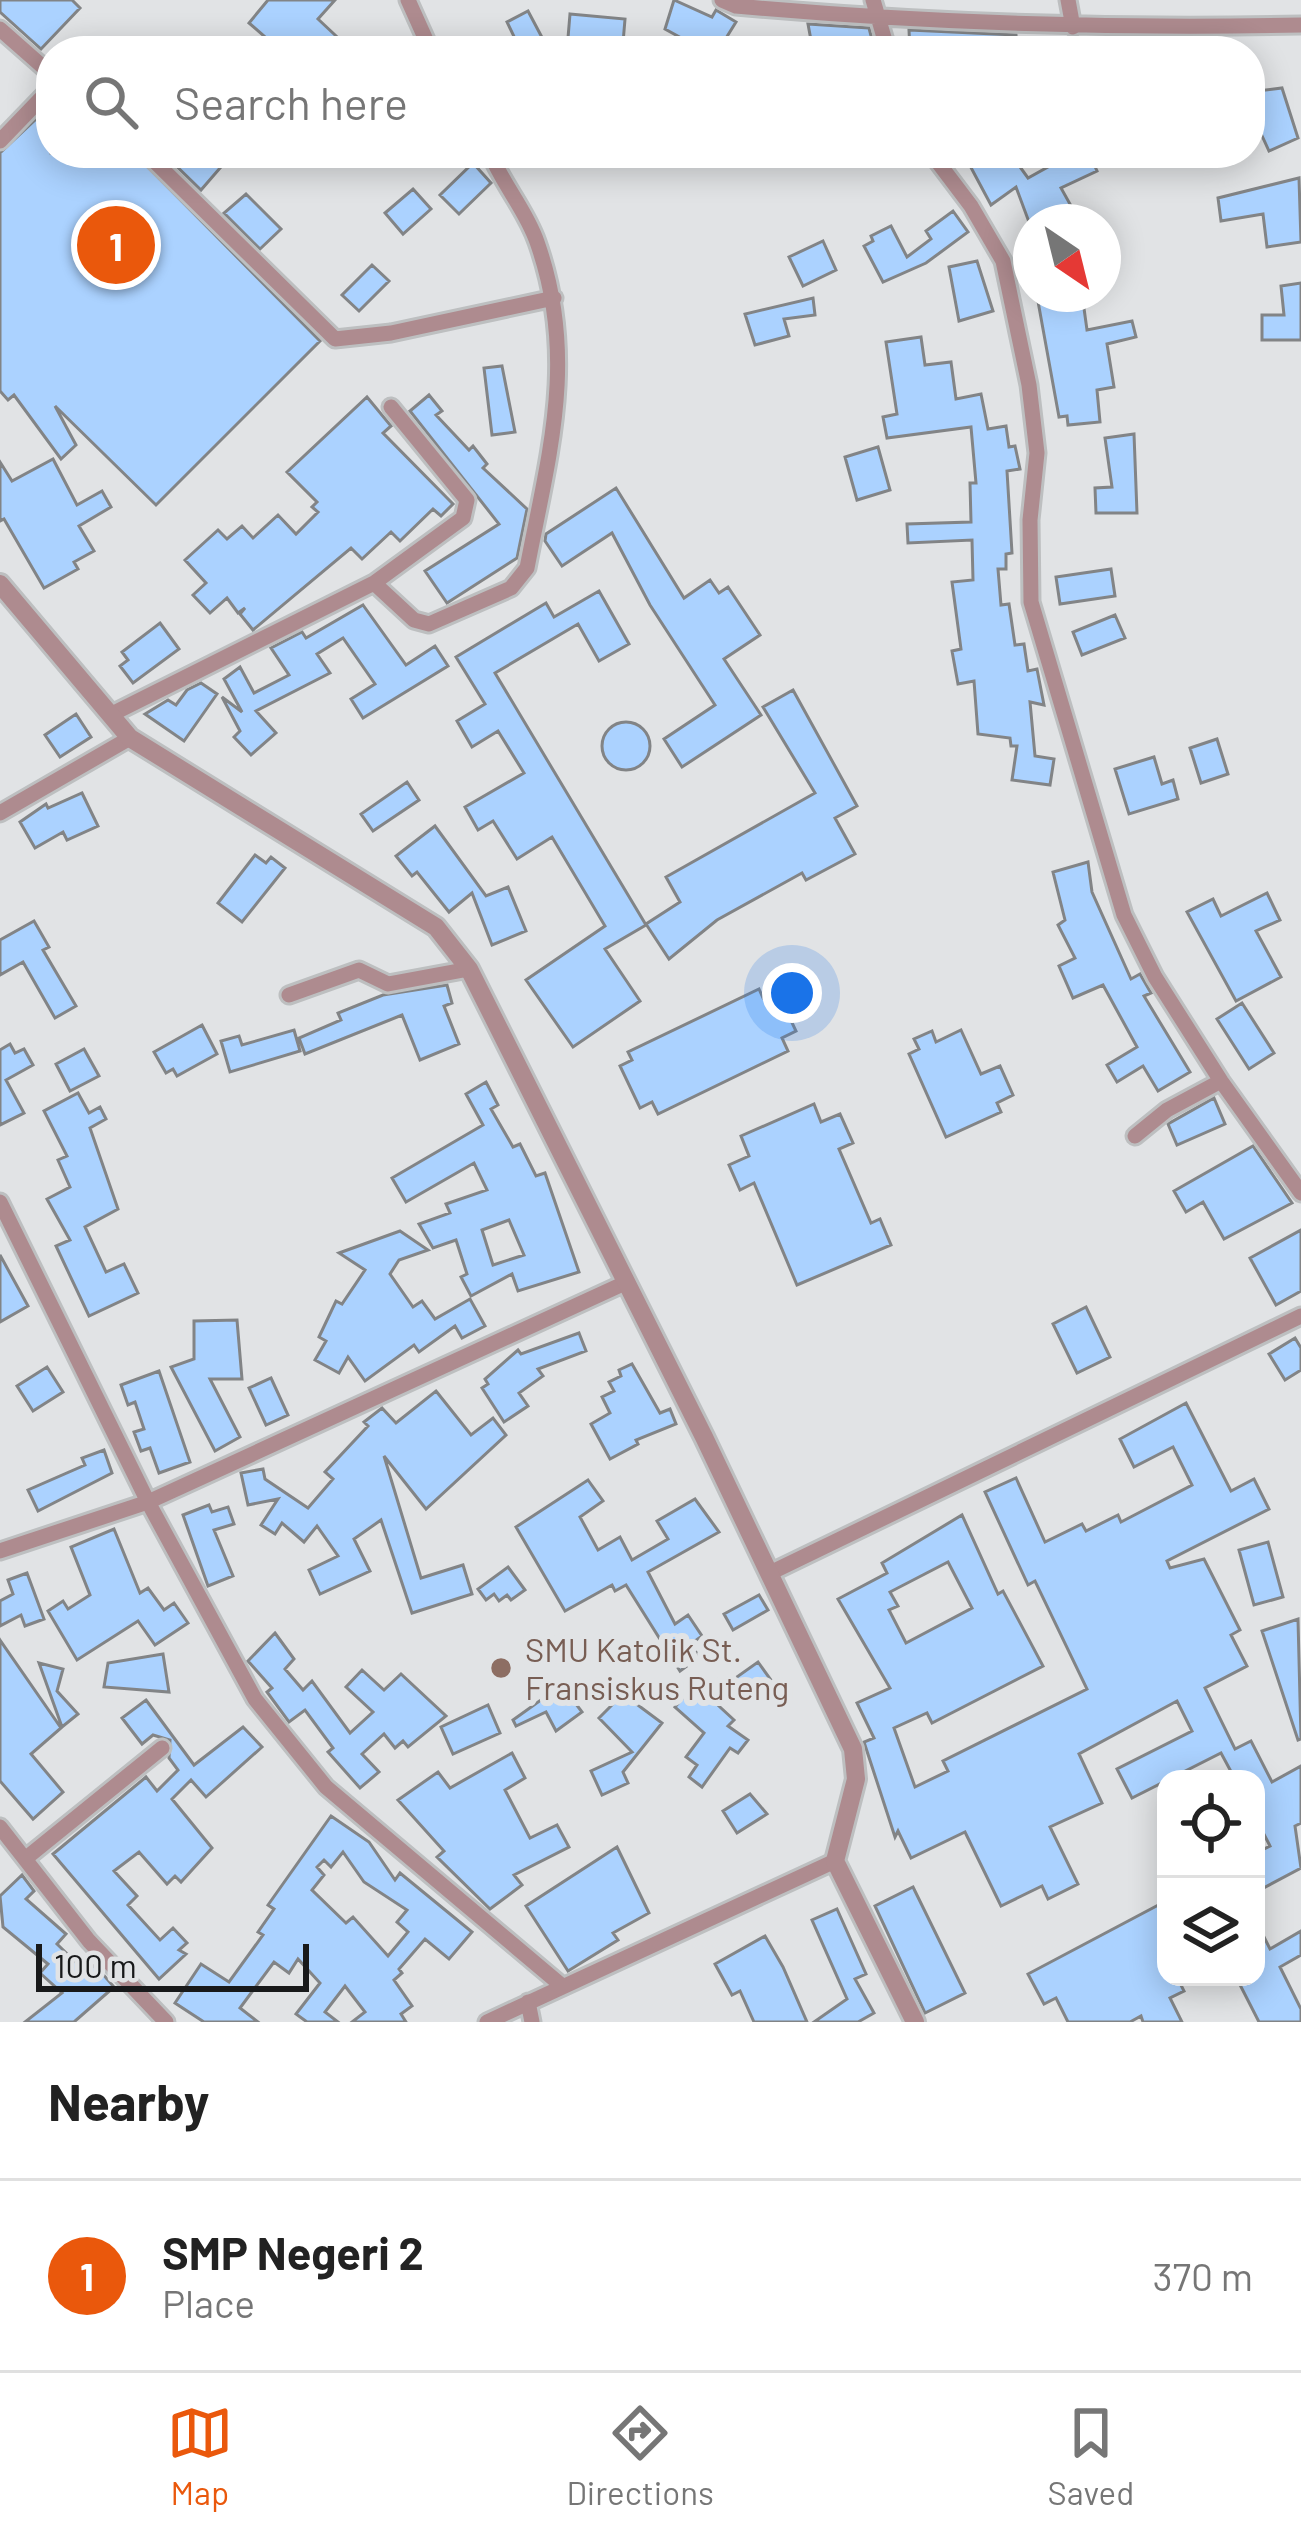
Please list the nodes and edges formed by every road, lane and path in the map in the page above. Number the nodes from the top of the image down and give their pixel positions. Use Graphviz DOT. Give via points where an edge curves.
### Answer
graph roads {
  1 [pos="408,0"];
  2 [pos="722,0"];
  3 [pos="873,0"];
  4 [pos="1068,0"];
  5 [pos="877,19"];
  6 [pos="1073,27"];
  7 [pos="1301,28"];
  8 [pos="0,29"];
  9 [pos="424,36"];
  10 [pos="883,36"];
  11 [pos="36,61"];
  12 [pos="36,104"];
  13 [pos="0,141"];
  14 [pos="161,168"];
  15 [pos="499,168"];
  16 [pos="942,168"];
  17 [pos="554,298"];
  18 [pos="391,407"];
  19 [pos="374,583"];
  20 [pos="0,584"];
  21 [pos="110,715"];
  22 [pos="130,738"];
  23 [pos="0,813"];
  24 [pos="470,969"];
  25 [pos="289,995"];
  26 [pos="1221,1081"];
  27 [pos="1135,1136"];
  28 [pos="1301,1193"];
  29 [pos="0,1202"];
  30 [pos="625,1283"];
  31 [pos="1301,1316"];
  32 [pos="148,1502"];
  33 [pos="0,1551"];
  34 [pos="770,1573"];
  35 [pos="162,1748"];
  36 [pos="0,1827"];
  37 [pos="25,1859"];
  38 [pos="835,1861"];
  39 [pos="561,1985"];
  40 [pos="527,2002"];
  41 [pos="166,2022"];
  42 [pos="487,2022"];
  43 [pos="532,2022"];
  44 [pos="915,2022"];
  1 -- 9 [label="street"];
  2 -- 5 [label="street"];
  3 -- 5 [label="street"];
  4 -- 6 [label="street"];
  5 -- 6 [label="street"];
  5 -- 10 [label="street"];
  6 -- 7 [label="street"];
  8 -- 11 [label="street"];
  12 -- 13 [label="street"];
  14 -- 17 [label="street" via="335,339"];
  15 -- 17 [label="street" via="530,222"];
  16 -- 26 [label="street" via="1003,261 1037,453 1031,602 1124,915"];
  17 -- 19 [label="street" via="561,381 524,577 429,624"];
  18 -- 19 [label="street" via="469,505 464,518"];
  19 -- 21 [label="street"];
  20 -- 21 [label="street"];
  21 -- 22 [label="street"];
  22 -- 23 [label="street"];
  22 -- 24 [label="street" via="436,926"];
  24 -- 25 [label="street" via="388,984 359,970"];
  24 -- 30 [label="street"];
  26 -- 27 [label="street"];
  26 -- 28 [label="street"];
  29 -- 32 [label="street"];
  30 -- 32 [label="street"];
  30 -- 34 [label="street"];
  31 -- 34 [label="street"];
  32 -- 33 [label="street"];
  32 -- 39 [label="street" via="255,1699 294,1752 345,1805"];
  34 -- 38 [label="street" via="853,1749 856,1780"];
  35 -- 37 [label="street"];
  36 -- 37 [label="street"];
  37 -- 41 [label="street"];
  38 -- 39 [label="street"];
  38 -- 44 [label="street"];
  39 -- 40 [label="street"];
  40 -- 42 [label="street"];
  40 -- 43 [label="street"];
}
